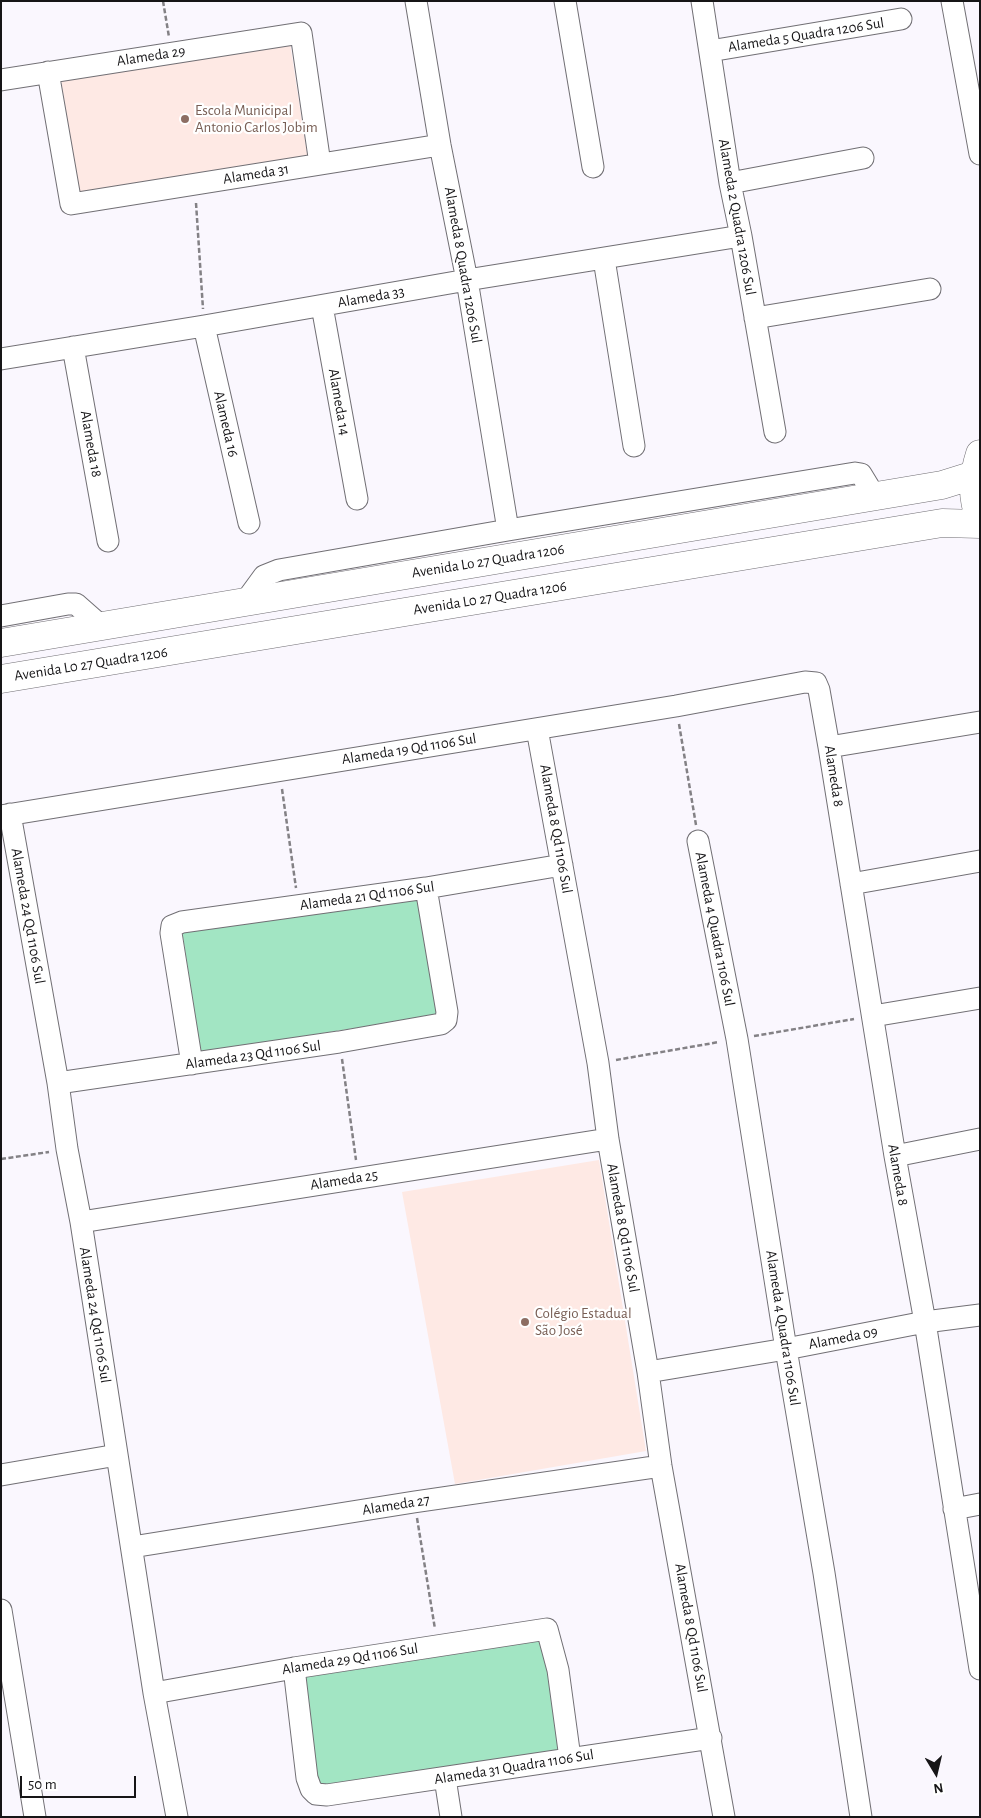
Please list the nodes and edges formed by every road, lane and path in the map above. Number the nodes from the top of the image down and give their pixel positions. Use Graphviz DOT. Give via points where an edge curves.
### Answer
graph roads {
  1 [pos="163,1"];
  2 [pos="416,1"];
  3 [pos="564,1"];
  4 [pos="702,1"];
  5 [pos="952,1"];
  6 [pos="901,19"];
  7 [pos="710,51"];
  8 [pos="171,53"];
  9 [pos="48,72"];
  10 [pos="1,80"];
  11 [pos="440,145"];
  12 [pos="980,154"];
  13 [pos="862,158"];
  14 [pos="320,164"];
  15 [pos="593,167"];
  16 [pos="730,183"];
  17 [pos="195,184"];
  18 [pos="741,236"];
  19 [pos="604,259"];
  20 [pos="467,280"];
  21 [pos="930,289"];
  22 [pos="322,306"];
  23 [pos="755,318"];
  24 [pos="204,326"];
  25 [pos="73,347"];
  26 [pos="1,358"];
  27 [pos="775,432"];
  28 [pos="634,446"];
  29 [pos="977,465"];
  30 [pos="875,497"];
  31 [pos="357,499"];
  32 [pos="606,514"];
  33 [pos="980,518"];
  34 [pos="563,521"];
  35 [pos="249,523"];
  36 [pos="980,524"];
  37 [pos="508,530"];
  38 [pos="613,540"];
  39 [pos="108,541"];
  40 [pos="568,548"];
  41 [pos="245,602"];
  42 [pos="1,616"];
  43 [pos="101,626"];
  44 [pos="1,642"];
  45 [pos="1,679"];
  46 [pos="816,683"];
  47 [pos="676,706"];
  48 [pos="980,722"];
  49 [pos="537,728"];
  50 [pos="829,748"];
  51 [pos="279,770"];
  52 [pos="6,815"];
  53 [pos="698,841"];
  54 [pos="980,861"];
  55 [pos="562,864"];
  56 [pos="851,884"];
  57 [pos="426,888"];
  58 [pos="298,905"];
  59 [pos="980,998"];
  60 [pos="873,1016"];
  61 [pos="339,1042"];
  62 [pos="192,1064"];
  63 [pos="58,1083"];
  64 [pos="980,1138"];
  65 [pos="608,1140"];
  66 [pos="67,1149"];
  67 [pos="895,1156"];
  68 [pos="1,1159"];
  69 [pos="359,1178"];
  70 [pos="81,1222"];
  71 [pos="980,1315"];
  72 [pos="925,1322"];
  73 [pos="786,1349"];
  74 [pos="648,1372"];
  75 [pos="118,1455"];
  76 [pos="661,1466"];
  77 [pos="1,1475"];
  78 [pos="414,1502"];
  79 [pos="980,1504"];
  80 [pos="954,1509"];
  81 [pos="132,1547"];
  82 [pos="1,1610"];
  83 [pos="978,1642"];
  84 [pos="438,1646"];
  85 [pos="294,1668"];
  86 [pos="980,1669"];
  87 [pos="154,1693"];
  88 [pos="711,1738"];
  89 [pos="570,1758"];
  90 [pos="445,1778"];
  91 [pos="35,1817"];
  92 [pos="177,1817"];
  93 [pos="451,1817"];
  94 [pos="724,1817"];
  95 [pos="861,1817"];
  1 -- 8 [label="path"];
  2 -- 11 [label="street, Alameda 8 Quadra 1206 Sul"];
  3 -- 15 [label="street"];
  4 -- 7 [label="street, Alameda 2 Quadra 1206 Sul"];
  5 -- 12 [label="street"];
  6 -- 7 [label="street, Alameda 5 Quadra 1206 Sul"];
  7 -- 16 [label="street, Alameda 2 Quadra 1206 Sul"];
  8 -- 9 [label="street, Alameda 29"];
  8 -- 14 [label="street, Alameda 29" via="301,33"];
  9 -- 10 [label="street, Alameda 29"];
  9 -- 17 [label="street, Alameda 31" via="71,204"];
  11 -- 14 [label="street, Alameda 31"];
  11 -- 20 [label="street, Alameda 8 Quadra 1206 Sul"];
  13 -- 16 [label="street"];
  14 -- 17 [label="street, Alameda 31"];
  16 -- 18 [label="street, Alameda 2 Quadra 1206 Sul"];
  17 -- 24 [label="path"];
  18 -- 19 [label="street, Alameda 33"];
  18 -- 23 [label="street, Alameda 2 Quadra 1206 Sul"];
  19 -- 20 [label="street, Alameda 33"];
  19 -- 28 [label="street"];
  20 -- 22 [label="street, Alameda 33"];
  20 -- 37 [label="street, Alameda 8 Quadra 1206 Sul"];
  21 -- 23 [label="street"];
  22 -- 24 [label="street, Alameda 33"];
  22 -- 31 [label="street, Alameda 14"];
  23 -- 27 [label="street, Alameda 2 Quadra 1206 Sul"];
  24 -- 25 [label="street, Alameda 33"];
  24 -- 35 [label="street, Alameda 16"];
  25 -- 26 [label="street, Alameda 33"];
  25 -- 39 [label="street, Alameda 18"];
  29 -- 30 [label="main road, Avenida Lo 27 Quadra 1206" via="942,486"];
  29 -- 33 [label="main road" via="973,492"];
  30 -- 32 [label="street" via="861,474 855,473"];
  30 -- 38 [label="main road, Avenida Lo 27 Quadra 1206"];
  32 -- 34 [label="street"];
  32 -- 38 [label="street"];
  34 -- 37 [label="street"];
  34 -- 40 [label="street"];
  36 -- 45 [label="main road, Avenida L0 27 Quadra 1206" via="942,523"];
  37 -- 41 [label="street" via="280,570 264,576"];
  38 -- 40 [label="main road, Avenida Lo 27 Quadra 1206"];
  40 -- 41 [label="main road, Avenida Lo 27 Quadra 1206"];
  41 -- 43 [label="main road, Avenida Lo 27 Quadra 1206"];
  42 -- 43 [label="street" via="76,604"];
  43 -- 44 [label="main road, Avenida Lo 27 Quadra 1206"];
  46 -- 47 [label="street, Alameda 19 Qd 1106 Sul" via="805,682"];
  46 -- 50 [label="street, Alameda 8"];
  47 -- 49 [label="street, Alameda 19 Qd 1106 Sul"];
  47 -- 53 [label="path"];
  48 -- 50 [label="street"];
  49 -- 51 [label="street, Alameda 19 Qd 1106 Sul"];
  49 -- 55 [label="street, Alameda 8 Qd 1106 Sul"];
  50 -- 56 [label="street, Alameda 8"];
  51 -- 52 [label="street, Alameda 19 Qd 1106 Sul"];
  51 -- 58 [label="path"];
  52 -- 63 [label="street, Alameda 24 Qd 1106 Sul"];
  53 -- 73 [label="street, Alameda 4 Quadra 1106 Sul" via="736,1040"];
  54 -- 56 [label="street"];
  55 -- 57 [label="street, Alameda 21 Qd 1106 Sul"];
  55 -- 65 [label="street, Alameda 8 Qd 1106 Sul" via="598,1063"];
  56 -- 60 [label="street, Alameda 8"];
  57 -- 58 [label="street, Alameda 21 Qd 1106 Sul"];
  57 -- 61 [label="street, Alameda 23 Qd 1106 Sul" via="446,1020 441,1024"];
  58 -- 62 [label="street, Alameda 21 Qd 1106 Sul" via="172,926"];
  59 -- 60 [label="street"];
  60 -- 67 [label="street, Alameda 8"];
  61 -- 62 [label="street, Alameda 23 Qd 1106 Sul"];
  61 -- 69 [label="path"];
  62 -- 63 [label="street, Alameda 23 Qd 1106 Sul"];
  63 -- 66 [label="street, Alameda 24 Qd 1106 Sul"];
  64 -- 67 [label="street"];
  65 -- 69 [label="street, Alameda 25"];
  65 -- 74 [label="street, Alameda 8 Qd 1106 Sul"];
  66 -- 68 [label="path"];
  66 -- 70 [label="street, Alameda 24 Qd 1106 Sul"];
  67 -- 72 [label="street, Alameda 8"];
  69 -- 70 [label="street, Alameda 25"];
  70 -- 75 [label="street, Alameda 24 Qd 1106 Sul"];
  71 -- 72 [label="street, Alameda 09"];
  72 -- 73 [label="street, Alameda 09"];
  72 -- 80 [label="street, Alameda 8"];
  73 -- 74 [label="street, Alameda 09"];
  73 -- 95 [label="street, Alameda 4 Quadra 1106 Sul"];
  74 -- 76 [label="street, Alameda 8 Qd 1106 Sul"];
  75 -- 77 [label="street"];
  75 -- 81 [label="street, Alameda 24 Qd 1106 Sul"];
  76 -- 78 [label="street, Alameda 27"];
  76 -- 88 [label="street, Alameda 8 Qd 1106 Sul"];
  78 -- 81 [label="street, Alameda 27"];
  78 -- 84 [label="path"];
  79 -- 80 [label="street"];
  80 -- 83 [label="street, Alameda 8"];
  81 -- 87 [label="street, Alameda 24 Qd 1106 Sul"];
  82 -- 91 [label="street"];
  83 -- 86 [label="street, Alameda 8"];
  84 -- 85 [label="street, Alameda 29 Qd 1106 Sul"];
  84 -- 89 [label="street, Alameda 29 Qd 1106 Sul" via="547,1629 558,1670"];
  85 -- 87 [label="street, Alameda 29 Qd 1106 Sul"];
  85 -- 90 [label="street, Alameda 31 Quadra 1106 Sul" via="307,1778 316,1794"];
  87 -- 92 [label="street, Alameda 24 Qd 1106 Sul"];
  88 -- 89 [label="street, Alameda 31 Quadra 1106 Sul"];
  88 -- 94 [label="street, Alameda 8 Qd 1106 Sul"];
  89 -- 90 [label="street, Alameda 31 Quadra 1106 Sul"];
  90 -- 93 [label="street"];
}
